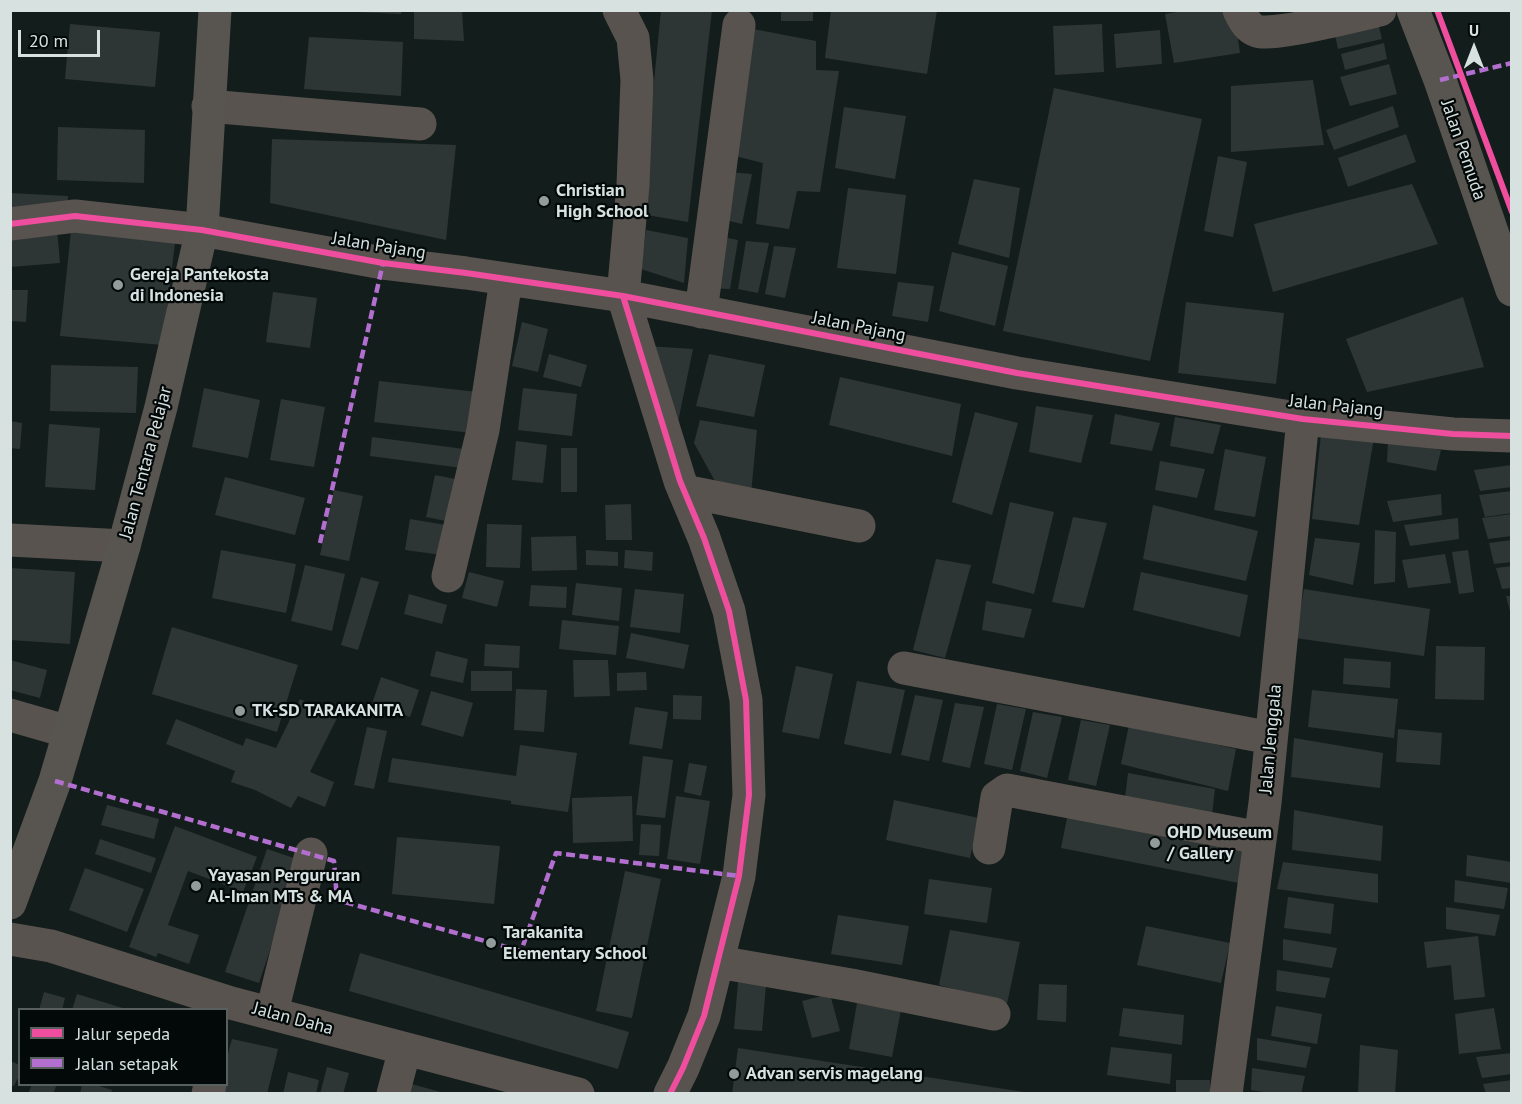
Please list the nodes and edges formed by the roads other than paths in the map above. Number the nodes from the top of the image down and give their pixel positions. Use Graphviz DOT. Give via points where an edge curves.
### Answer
graph roads {
  1 [pos="215,10"];
  2 [pos="619,10"];
  3 [pos="1239,10"];
  4 [pos="1380,10"];
  5 [pos="1413,10"];
  6 [pos="739,24"];
  7 [pos="208,106"];
  8 [pos="420,124"];
  9 [pos="10,224"];
  10 [pos="202,230"];
  11 [pos="506,280"];
  12 [pos="1512,290"];
  13 [pos="623,296"];
  14 [pos="701,312"];
  15 [pos="1303,419"];
  16 [pos="1512,436"];
  17 [pos="684,491"];
  18 [pos="859,526"];
  19 [pos="10,540"];
  20 [pos="124,546"];
  21 [pos="448,576"];
  22 [pos="904,668"];
  23 [pos="10,715"];
  24 [pos="69,732"];
  25 [pos="1271,738"];
  26 [pos="1260,838"];
  27 [pos="989,848"];
  28 [pos="311,854"];
  29 [pos="10,903"];
  30 [pos="10,939"];
  31 [pos="718,962"];
  32 [pos="221,1008"];
  33 [pos="229,1011"];
  34 [pos="272,1012"];
  35 [pos="994,1014"];
  36 [pos="405,1049"];
  37 [pos="393,1094"];
  38 [pos="578,1094"];
  39 [pos="670,1094"];
  40 [pos="1226,1094"];
  1 -- 7 [label="main road, Jalan Tentara Pelajar"];
  2 -- 13 [label="street" via="633,38 637,80"];
  3 -- 4 [label="street" via="1245,22 1257,31 1277,31"];
  5 -- 12 [label="main road, Jalan Pemuda"];
  6 -- 14 [label="street"];
  7 -- 8 [label="street"];
  7 -- 10 [label="main road, Jalan Tentara Pelajar"];
  9 -- 10 [label="street, Jalan Pajang" via="75,216"];
  10 -- 11 [label="street, Jalan Pajang" via="383,263"];
  10 -- 20 [label="main road, Jalan Tentara Pelajar"];
  11 -- 13 [label="street, Jalan Pajang"];
  11 -- 21 [label="street" via="483,430"];
  13 -- 14 [label="street, Jalan Pajang"];
  13 -- 17 [label="street"];
  14 -- 15 [label="street, Jalan Pajang" via="1017,373"];
  15 -- 16 [label="street, Jalan Pajang"];
  15 -- 25 [label="street, Jalan Jenggala"];
  17 -- 18 [label="street"];
  17 -- 31 [label="street" via="729,611 746,700 749,795 739,876"];
  19 -- 20 [label="street"];
  20 -- 24 [label="main road, Jalan Tentara Pelajar"];
  22 -- 25 [label="street"];
  23 -- 24 [label="street"];
  24 -- 29 [label="main road, Jalan Tentara Pelajar"];
  25 -- 26 [label="street, Jalan Jenggala"];
  26 -- 27 [label="street" via="1007,790 998,797"];
  26 -- 40 [label="street, Jalan Jenggala"];
  28 -- 34 [label="street"];
  30 -- 32 [label="street, Jalan Daha" via="51,946"];
  31 -- 35 [label="street"];
  31 -- 39 [label="street" via="704,1016"];
  33 -- 34 [label="street, Jalan Daha"];
  34 -- 36 [label="street, Jalan Daha"];
  36 -- 37 [label="street"];
  36 -- 38 [label="street, Jalan Daha"];
}
